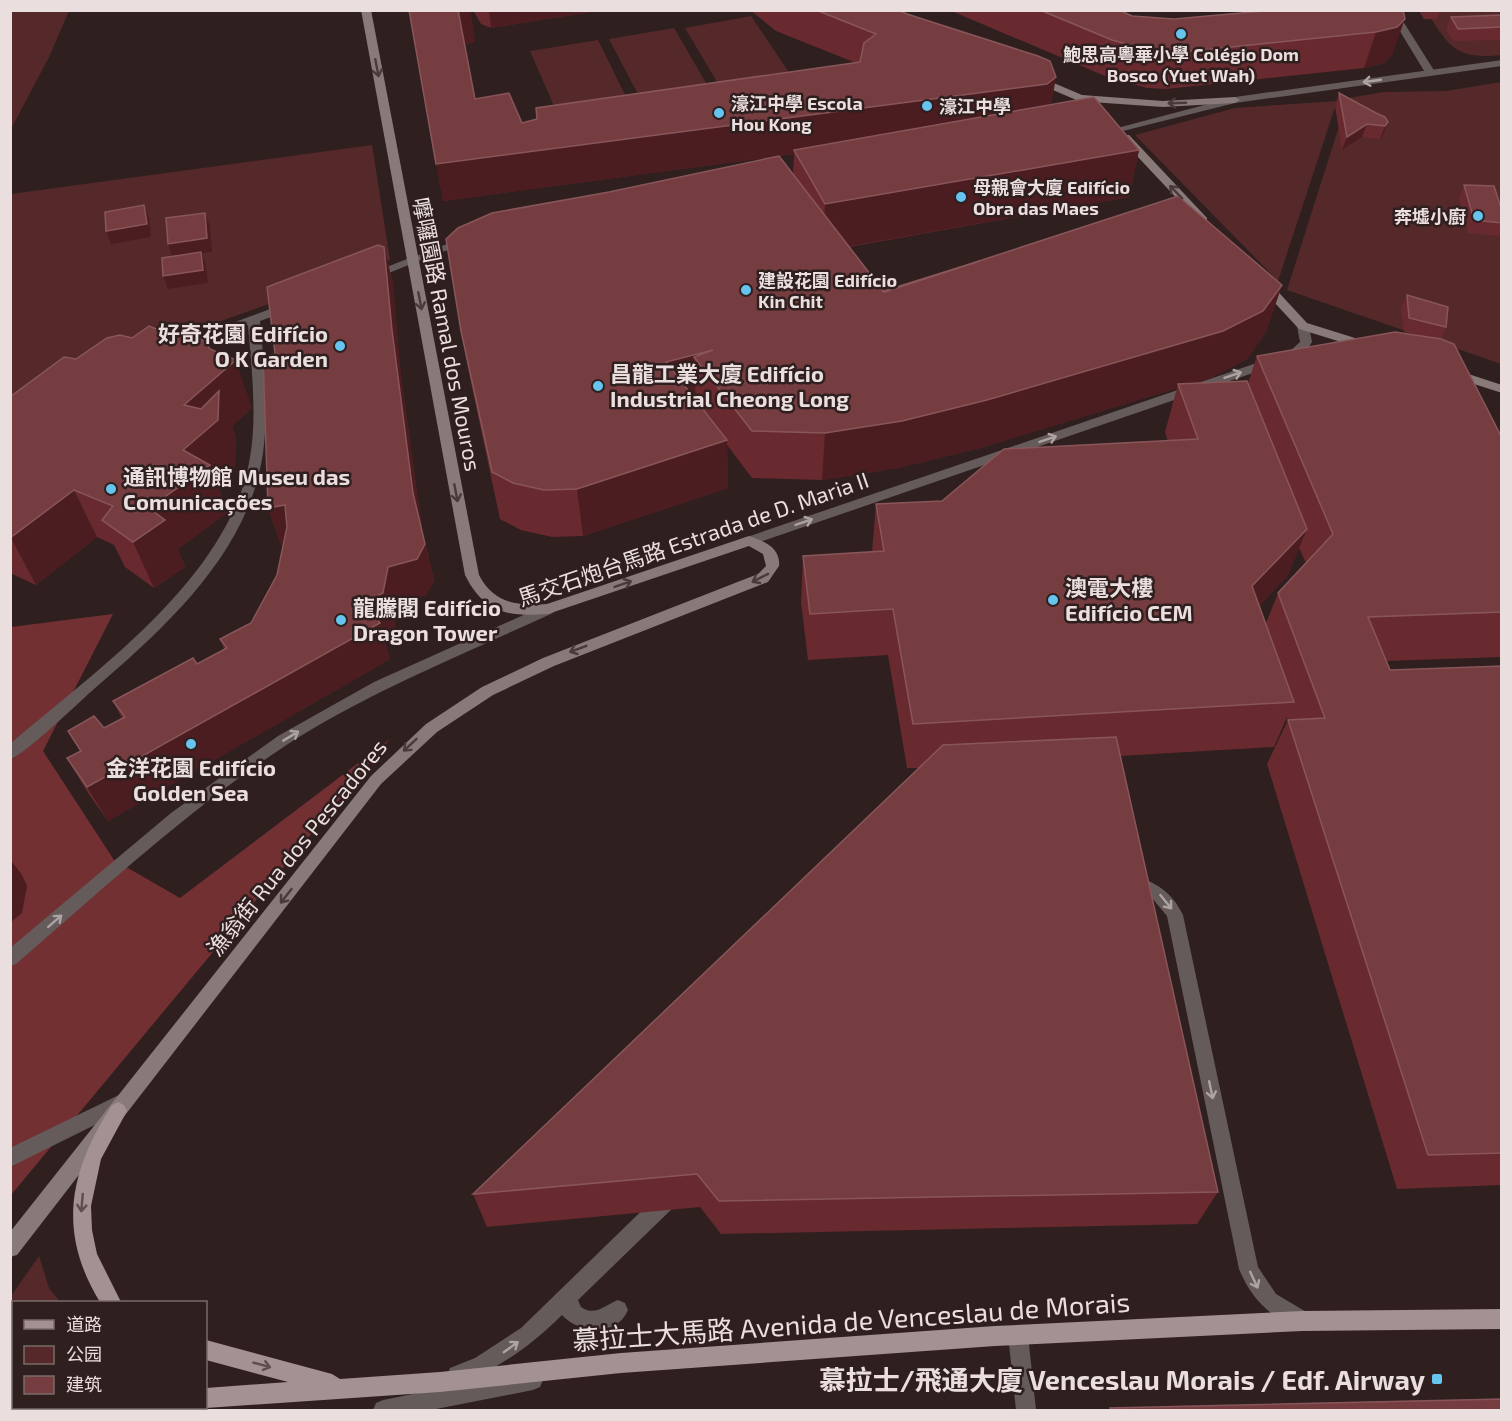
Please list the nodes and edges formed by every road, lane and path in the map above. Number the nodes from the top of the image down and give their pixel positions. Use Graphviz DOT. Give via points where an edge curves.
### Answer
graph roads {
  1 [pos="366,10"];
  2 [pos="1391,10"];
  3 [pos="1502,63"];
  4 [pos="1430,72"];
  5 [pos="1028,76"];
  6 [pos="1078,97"];
  7 [pos="1235,100"];
  8 [pos="1119,131"];
  9 [pos="1088,136"];
  10 [pos="1210,227"];
  11 [pos="475,236"];
  12 [pos="412,260"];
  13 [pos="1256,276"];
  14 [pos="360,280"];
  15 [pos="296,303"];
  16 [pos="254,319"];
  17 [pos="1303,326"];
  18 [pos="1384,351"];
  19 [pos="165,352"];
  20 [pos="1437,368"];
  21 [pos="1502,388"];
  22 [pos="749,541"];
  23 [pos="548,609"];
  24 [pos="10,753"];
  25 [pos="1114,882"];
  26 [pos="10,959"];
  27 [pos="122,1105"];
  28 [pos="10,1158"];
  29 [pos="685,1183"];
  30 [pos="10,1248"];
  31 [pos="568,1296"];
  32 [pos="110,1301"];
  33 [pos="618,1310"];
  34 [pos="1502,1319"];
  35 [pos="1302,1321"];
  36 [pos="1018,1335"];
  37 [pos="207,1350"];
  38 [pos="621,1363"];
  39 [pos="440,1382"];
  40 [pos="343,1387"];
  41 [pos="207,1398"];
  42 [pos="383,1410"];
  43 [pos="1026,1410"];
  1 -- 12 [label="main road, 嚤囉園路 Ramal dos Mouros, one-way"];
  2 -- 4 [label="street"];
  3 -- 4 [label="street"];
  4 -- 7 [label="street, one-way"];
  5 -- 6 [label="main road"];
  7 -- 6 [label="main road, one-way" via="1163,104"];
  6 -- 8 [label="main road"];
  7 -- 8 [label="street"];
  8 -- 9 [label="street"];
  10 -- 8 [label="main road, one-way"];
  11 -- 12 [label="street"];
  12 -- 14 [label="street"];
  12 -- 23 [label="main road, 嚤囉園路 Ramal dos Mouros, one-way" via="477,589 506,608"];
  13 -- 17 [label="main road"];
  15 -- 16 [label="street"];
  16 -- 19 [label="street"];
  16 -- 24 [label="street" via="260,420 247,495 235,521 209,566 146,632"];
  17 -- 18 [label="main road"];
  22 -- 17 [label="street, 馬交石炮台馬路 Estrada de D. Maria II, one-way" via="1184,397 1298,352 1307,338"];
  20 -- 21 [label="main road"];
  23 -- 22 [label="main road, 馬交石炮台馬路 Estrada de D. Maria II, one-way"];
  22 -- 27 [label="main road, 漁翁街 Rua dos Pescadores, one-way" via="760,544 771,554 772,567 763,578 505,680 458,707 415,741 376,780"];
  26 -- 23 [label="street, 馬交石炮台馬路 Estrada de D. Maria II, one-way" via="171,821 285,739 344,706"];
  25 -- 35 [label="street, one-way" via="1133,882 1151,888 1166,900 1175,915 1249,1269 1260,1294"];
  27 -- 28 [label="street"];
  27 -- 30 [label="main road, 漁翁街 Rua dos Pescadores"];
  27 -- 32 [label="main road, one-way" via="91,1162 83,1189 81,1217 87,1257"];
  29 -- 31 [label="street"];
  31 -- 33 [label="street" via="568,1308 583,1321 594,1323"];
  39 -- 31 [label="street, one-way" via="504,1353"];
  34 -- 35 [label="main road, 慕拉士大馬路 Avenida de Venceslau de Morais"];
  35 -- 36 [label="main road, 慕拉士大馬路 Avenida de Venceslau de Morais"];
  36 -- 38 [label="main road, 慕拉士大馬路 Avenida de Venceslau de Morais"];
  36 -- 43 [label="street"];
  37 -- 40 [label="main road, one-way"];
  38 -- 39 [label="main road, 慕拉士大馬路 Avenida de Venceslau de Morais"];
  38 -- 42 [label="street"];
  39 -- 40 [label="main road, 慕拉士大馬路 Avenida de Venceslau de Morais"];
  40 -- 41 [label="main road, 慕拉士大馬路 Avenida de Venceslau de Morais"];
}
